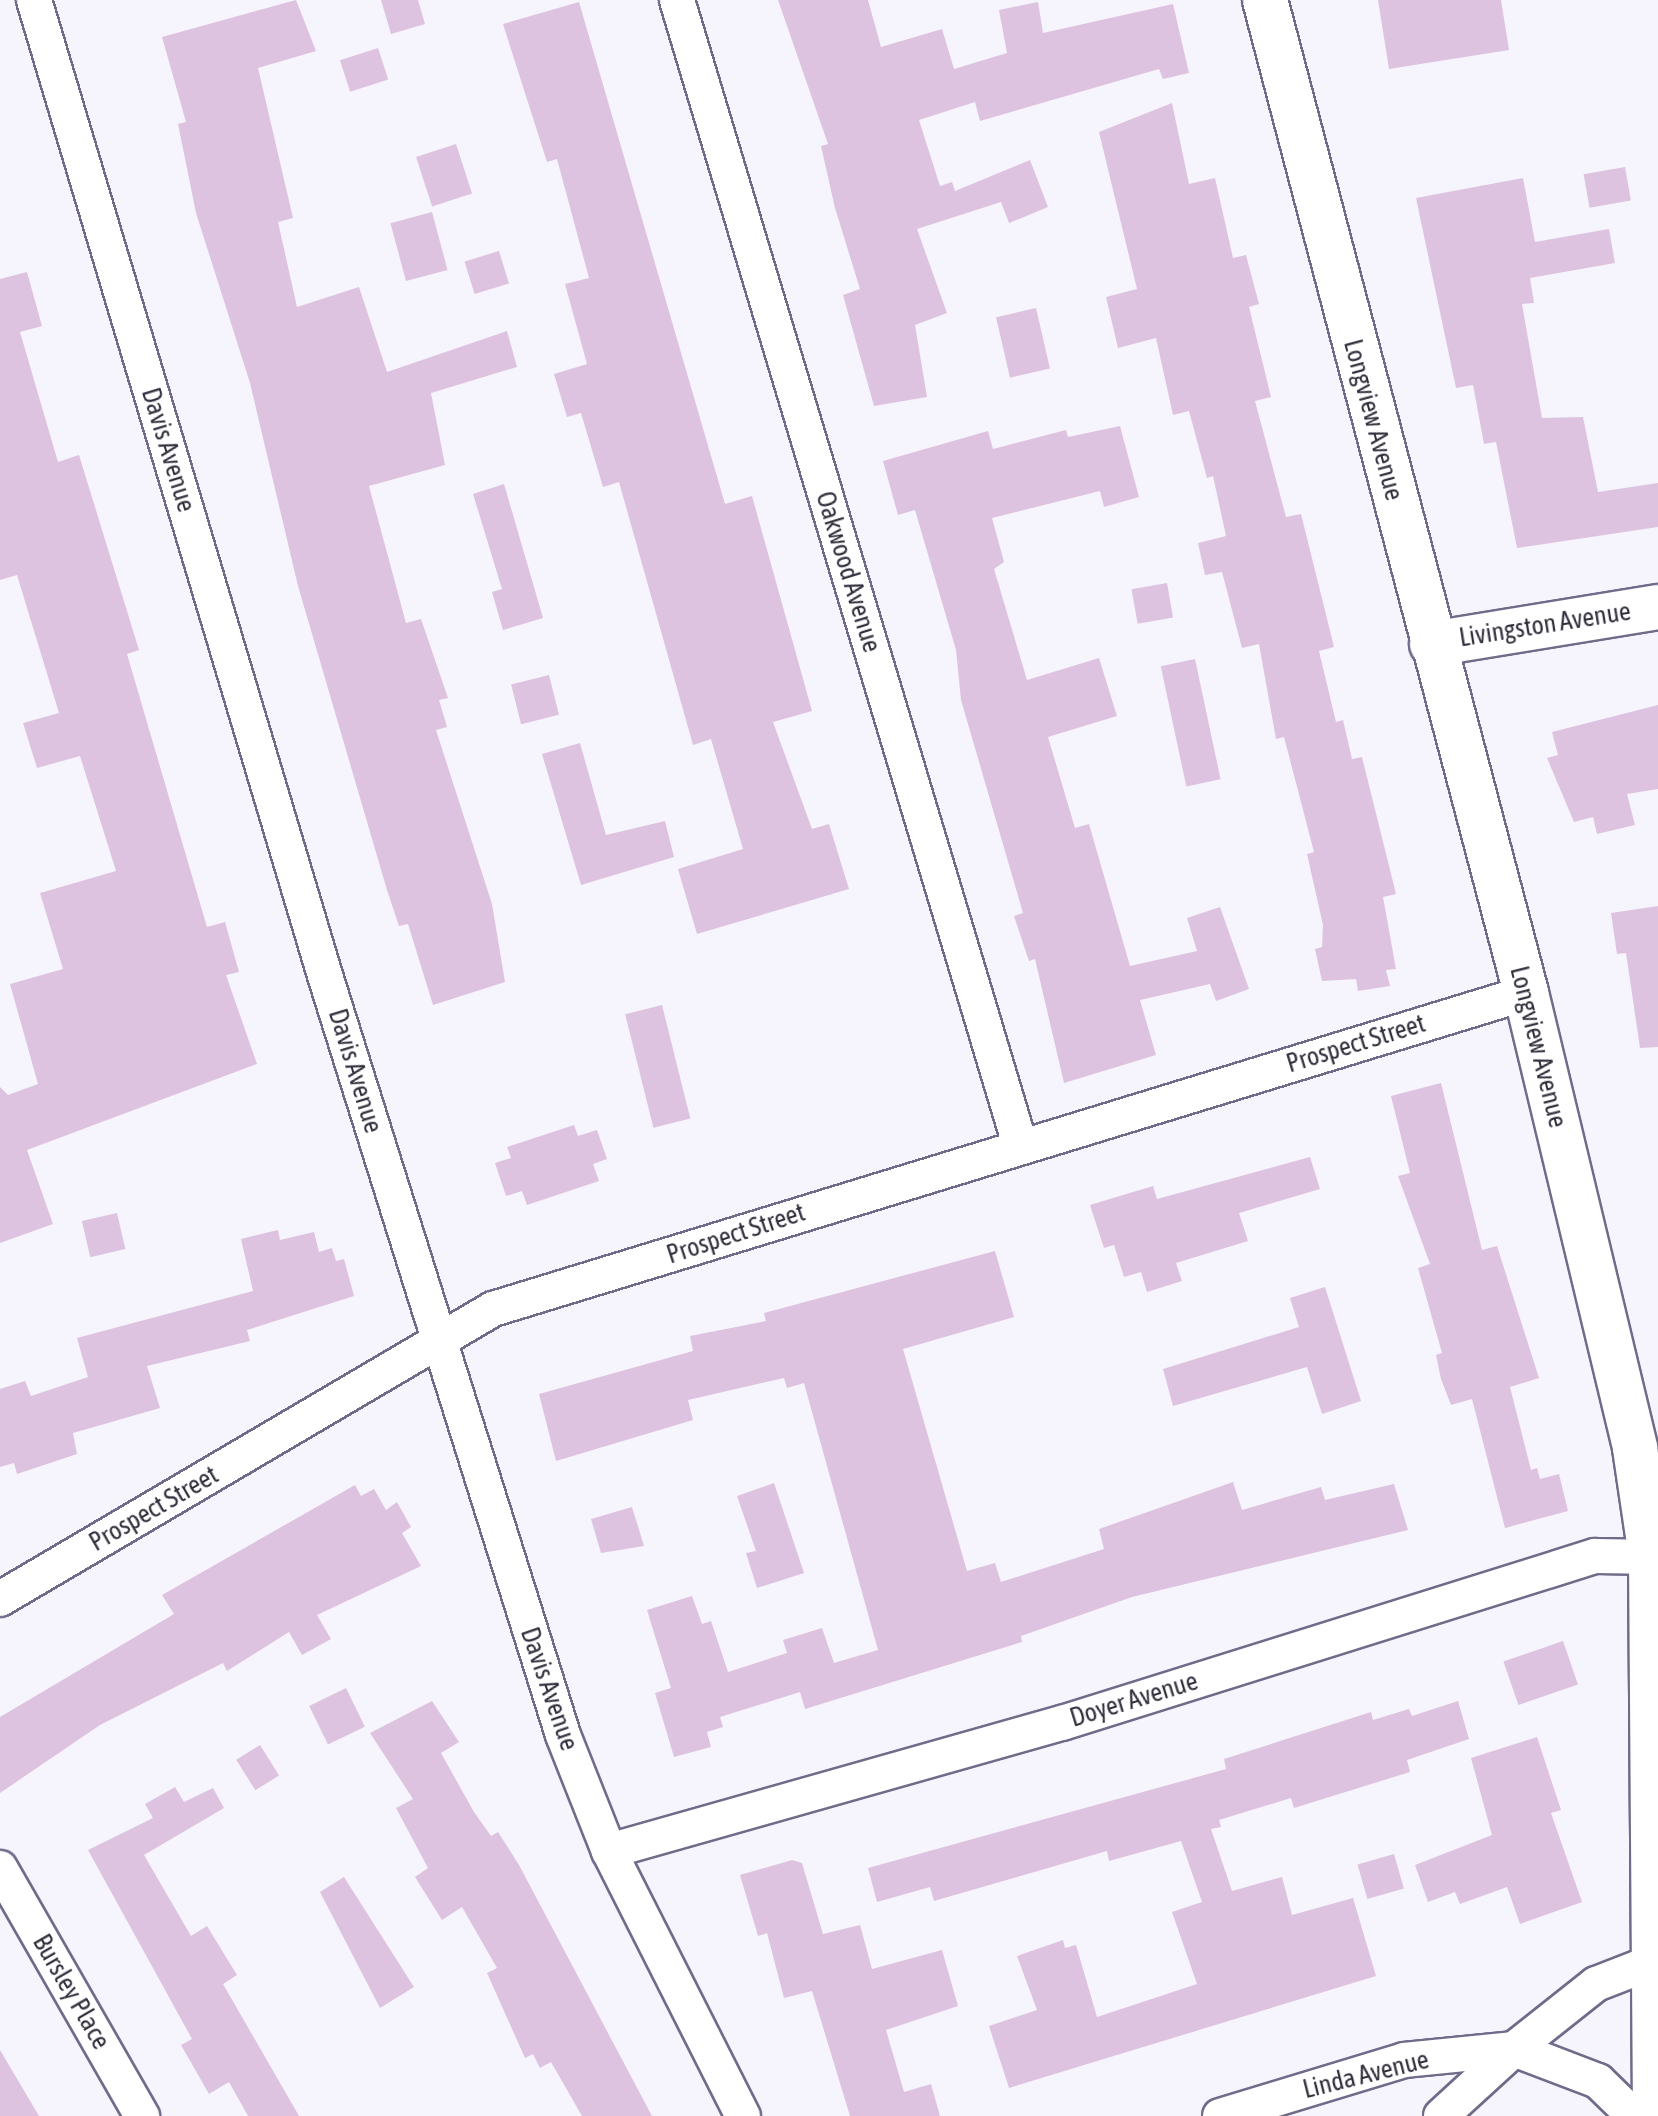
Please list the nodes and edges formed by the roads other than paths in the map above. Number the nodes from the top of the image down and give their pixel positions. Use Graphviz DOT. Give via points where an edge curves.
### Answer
graph roads {
  1 [pos="34,0"];
  2 [pos="677,0"];
  3 [pos="1265,0"];
  4 [pos="1658,607"];
  5 [pos="1432,644"];
  6 [pos="1526,993"];
  7 [pos="1020,1145"];
  8 [pos="440,1343"];
  9 [pos="1654,1556"];
  10 [pos="0,1599"];
  11 [pos="609,1851"];
  12 [pos="0,1868"];
  13 [pos="1656,1960"];
  14 [pos="1514,2049"];
  15 [pos="142,2116"];
  16 [pos="743,2116"];
  17 [pos="1220,2116"];
  18 [pos="1441,2116"];
  19 [pos="1634,2116"];
  20 [pos="1655,2116"];
  1 -- 8 [label="street, Davis Avenue"];
  2 -- 7 [label="street, Oakwood Avenue"];
  3 -- 5 [label="street, Longview Avenue"];
  4 -- 5 [label="street, Livingston Avenue"];
  5 -- 6 [label="street, Longview Avenue"];
  6 -- 7 [label="street, Prospect Street"];
  6 -- 9 [label="street, Longview Avenue" via="1635,1448"];
  7 -- 8 [label="street, Prospect Street" via="493,1309"];
  8 -- 10 [label="street, Prospect Street"];
  8 -- 11 [label="street, Davis Avenue" via="563,1735"];
  9 -- 11 [label="street, Doyer Avenue" via="1595,1556 1062,1723"];
  9 -- 13 [label="street, Longview Avenue"];
  11 -- 16 [label="street, Davis Avenue"];
  12 -- 15 [label="street, Bursley Place"];
  13 -- 14 [label="street" via="1596,1984"];
  13 -- 20 [label="street, Longview Avenue"];
  14 -- 17 [label="street, Linda Avenue" via="1404,2060"];
  14 -- 18 [label="street"];
  14 -- 19 [label="street, Linda Avenue" via="1598,2081"];
}
